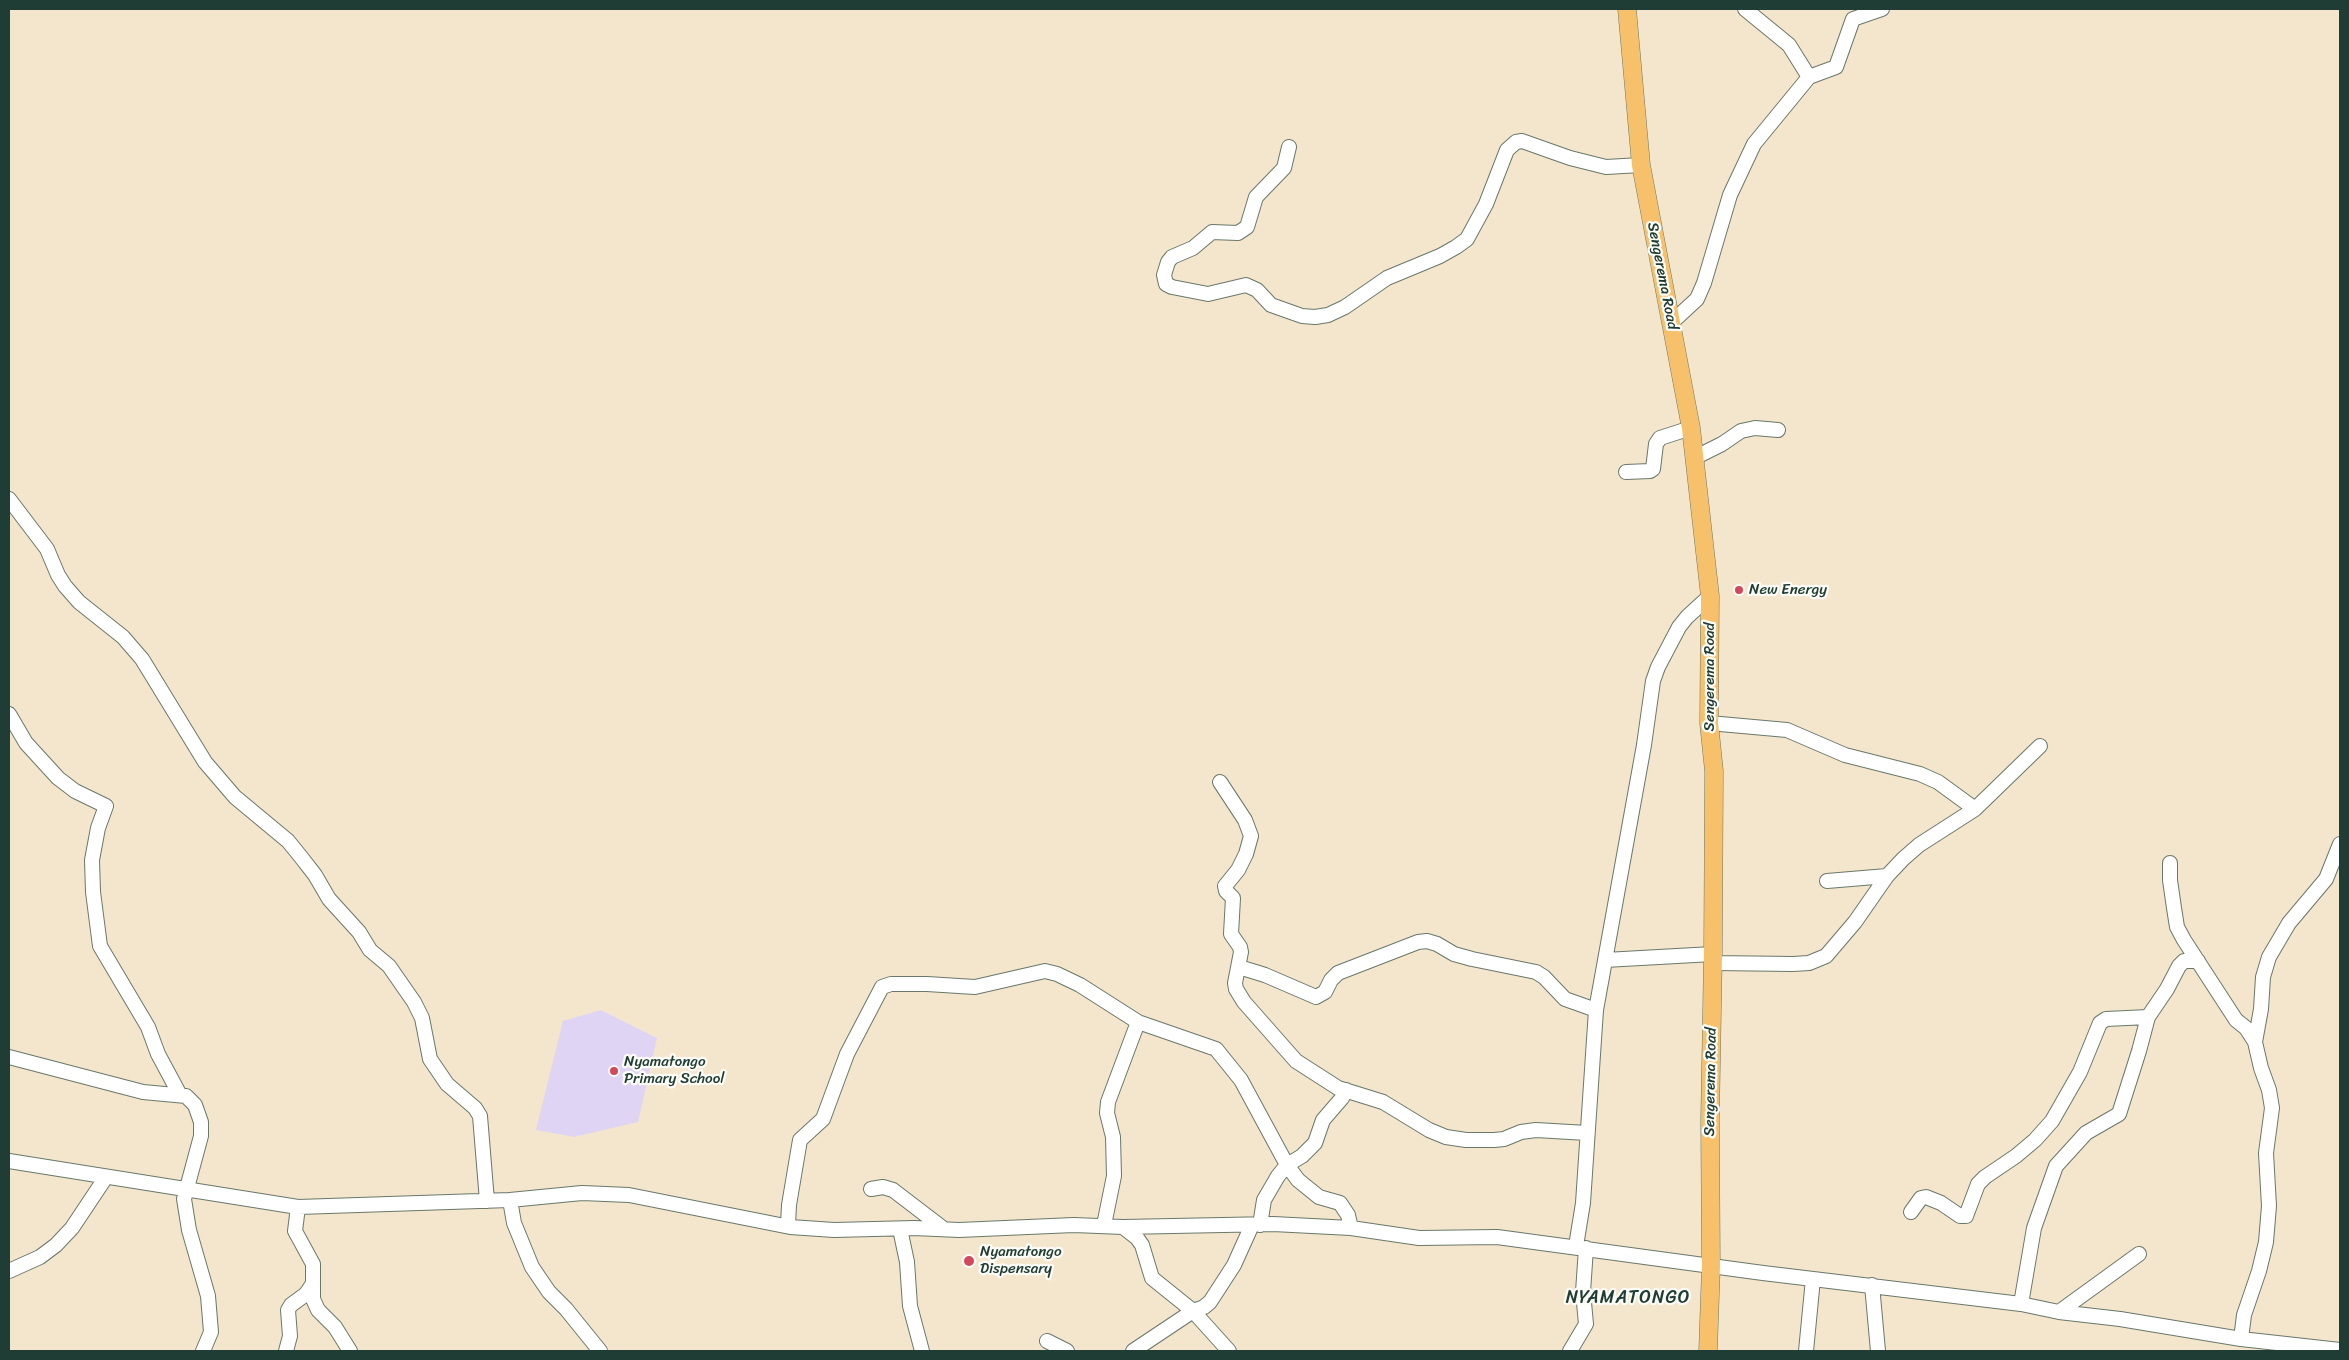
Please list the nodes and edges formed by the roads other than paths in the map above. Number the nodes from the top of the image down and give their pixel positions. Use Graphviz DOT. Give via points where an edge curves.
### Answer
graph roads {
  1 [pos="1627,9"];
  2 [pos="1745,9"];
  3 [pos="1882,9"];
  4 [pos="1809,77"];
  5 [pos="1290,147"];
  6 [pos="1641,165"];
  7 [pos="1670,323"];
  8 [pos="1691,428"];
  9 [pos="1778,430"];
  10 [pos="1696,457"];
  11 [pos="1626,472"];
  12 [pos="9,499"];
  13 [pos="1710,596"];
  14 [pos="9,714"];
  15 [pos="1708,723"];
  16 [pos="2040,746"];
  17 [pos="1220,782"];
  18 [pos="1975,809"];
  19 [pos="2340,844"];
  20 [pos="2170,863"];
  21 [pos="1887,876"];
  22 [pos="1828,881"];
  23 [pos="1713,959"];
  24 [pos="1605,960"];
  25 [pos="2198,961"];
  26 [pos="1239,966"];
  27 [pos="1596,1010"];
  28 [pos="2148,1017"];
  29 [pos="1138,1022"];
  30 [pos="2255,1042"];
  31 [pos="9,1057"];
  32 [pos="1346,1090"];
  33 [pos="180,1095"];
  34 [pos="1587,1133"];
  35 [pos="9,1161"];
  36 [pos="1287,1165"];
  37 [pos="106,1178"];
  38 [pos="871,1189"];
  39 [pos="186,1190"];
  40 [pos="510,1200"];
  41 [pos="487,1201"];
  42 [pos="298,1207"];
  43 [pos="1911,1212"];
  44 [pos="1104,1225"];
  45 [pos="1256,1225"];
  46 [pos="790,1227"];
  47 [pos="1123,1227"];
  48 [pos="1351,1228"];
  49 [pos="900,1229"];
  50 [pos="946,1231"];
  51 [pos="1581,1247"];
  52 [pos="2139,1254"];
  53 [pos="1711,1266"];
  54 [pos="9,1271"];
  55 [pos="1813,1279"];
  56 [pos="312,1285"];
  57 [pos="1872,1285"];
  58 [pos="2021,1304"];
  59 [pos="1193,1311"];
  60 [pos="2059,1312"];
  61 [pos="1047,1341"];
  62 [pos="2240,1345"];
  63 [pos="1142,1349"];
  64 [pos="2340,1350"];
  65 [pos="203,1351"];
  66 [pos="286,1351"];
  67 [pos="350,1351"];
  68 [pos="600,1351"];
  69 [pos="922,1351"];
  70 [pos="1067,1351"];
  71 [pos="1228,1351"];
  72 [pos="1570,1351"];
  73 [pos="1708,1351"];
  74 [pos="1806,1351"];
  75 [pos="1878,1351"];
  1 -- 6 [label="main road, Sengerema Road"];
  2 -- 4 [label="street" via="1788,45"];
  3 -- 4 [label="street" via="1853,19 1836,67"];
  4 -- 7 [label="street" via="1754,144 1730,195 1697,298"];
  5 -- 6 [label="street" via="1284,168 1256,197 1247,227 1238,233 1212,232 1193,248 1172,257 1164,275 1166,284 1208,294 1249,286 1271,305 1302,316 1328,315 1387,278 1440,256 1467,239 1486,204 1507,150 1516,142 1522,141 1606,167"];
  6 -- 7 [label="main road, Sengerema Road"];
  7 -- 8 [label="main road, Sengerema Road"];
  8 -- 10 [label="main road, Sengerema Road"];
  8 -- 11 [label="street" via="1660,438 1656,444 1653,469"];
  9 -- 10 [label="street" via="1755,428 1741,431"];
  10 -- 13 [label="main road, Sengerema Road"];
  12 -- 41 [label="street" via="44,545 65,586 79,602 124,637 142,659 205,762 235,797 288,842 315,875 329,899 356,928 370,950 389,966 414,1002 422,1018 430,1059 446,1084 480,1116"];
  13 -- 15 [label="main road, Sengerema Road"];
  13 -- 24 [label="street" via="1679,627 1653,681"];
  14 -- 33 [label="street" via="26,743 58,778 75,791 106,806 92,860 100,946 148,1027"];
  15 -- 18 [label="street" via="1787,730 1845,755 1920,774 1938,782"];
  15 -- 23 [label="main road, Sengerema Road" via="1714,771"];
  16 -- 18 [label="street"];
  17 -- 26 [label="street" via="1245,820 1251,836 1238,870 1225,886 1233,898 1231,934 1240,947"];
  18 -- 21 [label="street" via="1919,846"];
  19 -- 30 [label="street" via="2326,879 2289,923 2269,957 2263,977"];
  20 -- 25 [label="street" via="2177,927"];
  21 -- 22 [label="street"];
  21 -- 23 [label="street" via="1826,956 1809,963 1793,964"];
  23 -- 24 [label="street"];
  23 -- 53 [label="main road, Sengerema Road"];
  24 -- 27 [label="street"];
  25 -- 28 [label="street" via="2184,961 2179,966 2168,989"];
  25 -- 30 [label="street" via="2236,1020"];
  26 -- 27 [label="street" via="1316,997 1325,992 1338,973 1427,941 1462,956 1536,972 1565,999"];
  26 -- 32 [label="street" via="1235,983 1244,1002 1296,1061"];
  27 -- 34 [label="street"];
  28 -- 43 [label="street" via="2100,1023 2080,1072 2052,1121 2016,1156 1984,1177 1978,1184 1966,1216 1960,1216 1926,1197 1921,1198"];
  28 -- 58 [label="street" via="2119,1114 2086,1133 2056,1166 2034,1228"];
  29 -- 36 [label="street" via="1216,1049 1240,1080"];
  29 -- 44 [label="street" via="1108,1102 1114,1176"];
  29 -- 46 [label="street" via="1080,985 1048,971 975,987 884,986 848,1054 823,1119 800,1140 789,1205"];
  30 -- 62 [label="street" via="2272,1108 2266,1153 2269,1206 2260,1271 2244,1314"];
  31 -- 33 [label="street" via="143,1092"];
  32 -- 34 [label="street" via="1383,1102 1428,1130 1446,1137 1504,1139 1536,1130"];
  32 -- 36 [label="street" via="1323,1120 1315,1143"];
  33 -- 39 [label="street" via="195,1105 201,1122 198,1148"];
  34 -- 51 [label="street"];
  35 -- 37 [label="street"];
  36 -- 45 [label="street" via="1264,1200"];
  36 -- 48 [label="street" via="1298,1180 1319,1197 1340,1203"];
  37 -- 39 [label="street"];
  37 -- 54 [label="street" via="72,1228 56,1244 40,1257"];
  38 -- 50 [label="street" via="883,1187 893,1190"];
  39 -- 42 [label="street"];
  39 -- 65 [label="street" via="184,1199 189,1230 206,1288 211,1327 210,1338"];
  40 -- 41 [label="street"];
  40 -- 46 [label="street" via="582,1193 629,1195"];
  40 -- 68 [label="street" via="514,1223 532,1267 549,1292"];
  41 -- 42 [label="street"];
  42 -- 56 [label="street" via="296,1231 313,1264"];
  44 -- 47 [label="street"];
  44 -- 50 [label="street"];
  45 -- 47 [label="street"];
  45 -- 48 [label="street"];
  45 -- 59 [label="street" via="1210,1302"];
  46 -- 49 [label="street"];
  47 -- 59 [label="street" via="1142,1245 1152,1278"];
  48 -- 51 [label="street" via="1419,1238 1497,1237"];
  49 -- 50 [label="street"];
  49 -- 69 [label="street" via="907,1262 910,1306"];
  51 -- 53 [label="street"];
  51 -- 72 [label="street" via="1586,1324"];
  52 -- 60 [label="street"];
  53 -- 55 [label="street"];
  53 -- 73 [label="main road, Sengerema Road"];
  55 -- 57 [label="street"];
  55 -- 74 [label="street"];
  56 -- 66 [label="street" via="288,1310 290,1336"];
  56 -- 67 [label="street" via="315,1303"];
  57 -- 58 [label="street"];
  57 -- 75 [label="street"];
  58 -- 60 [label="street"];
  59 -- 63 [label="street"];
  59 -- 71 [label="street"];
  60 -- 62 [label="street" via="2224,1336"];
  61 -- 70 [label="street"];
  62 -- 64 [label="street"];
}
